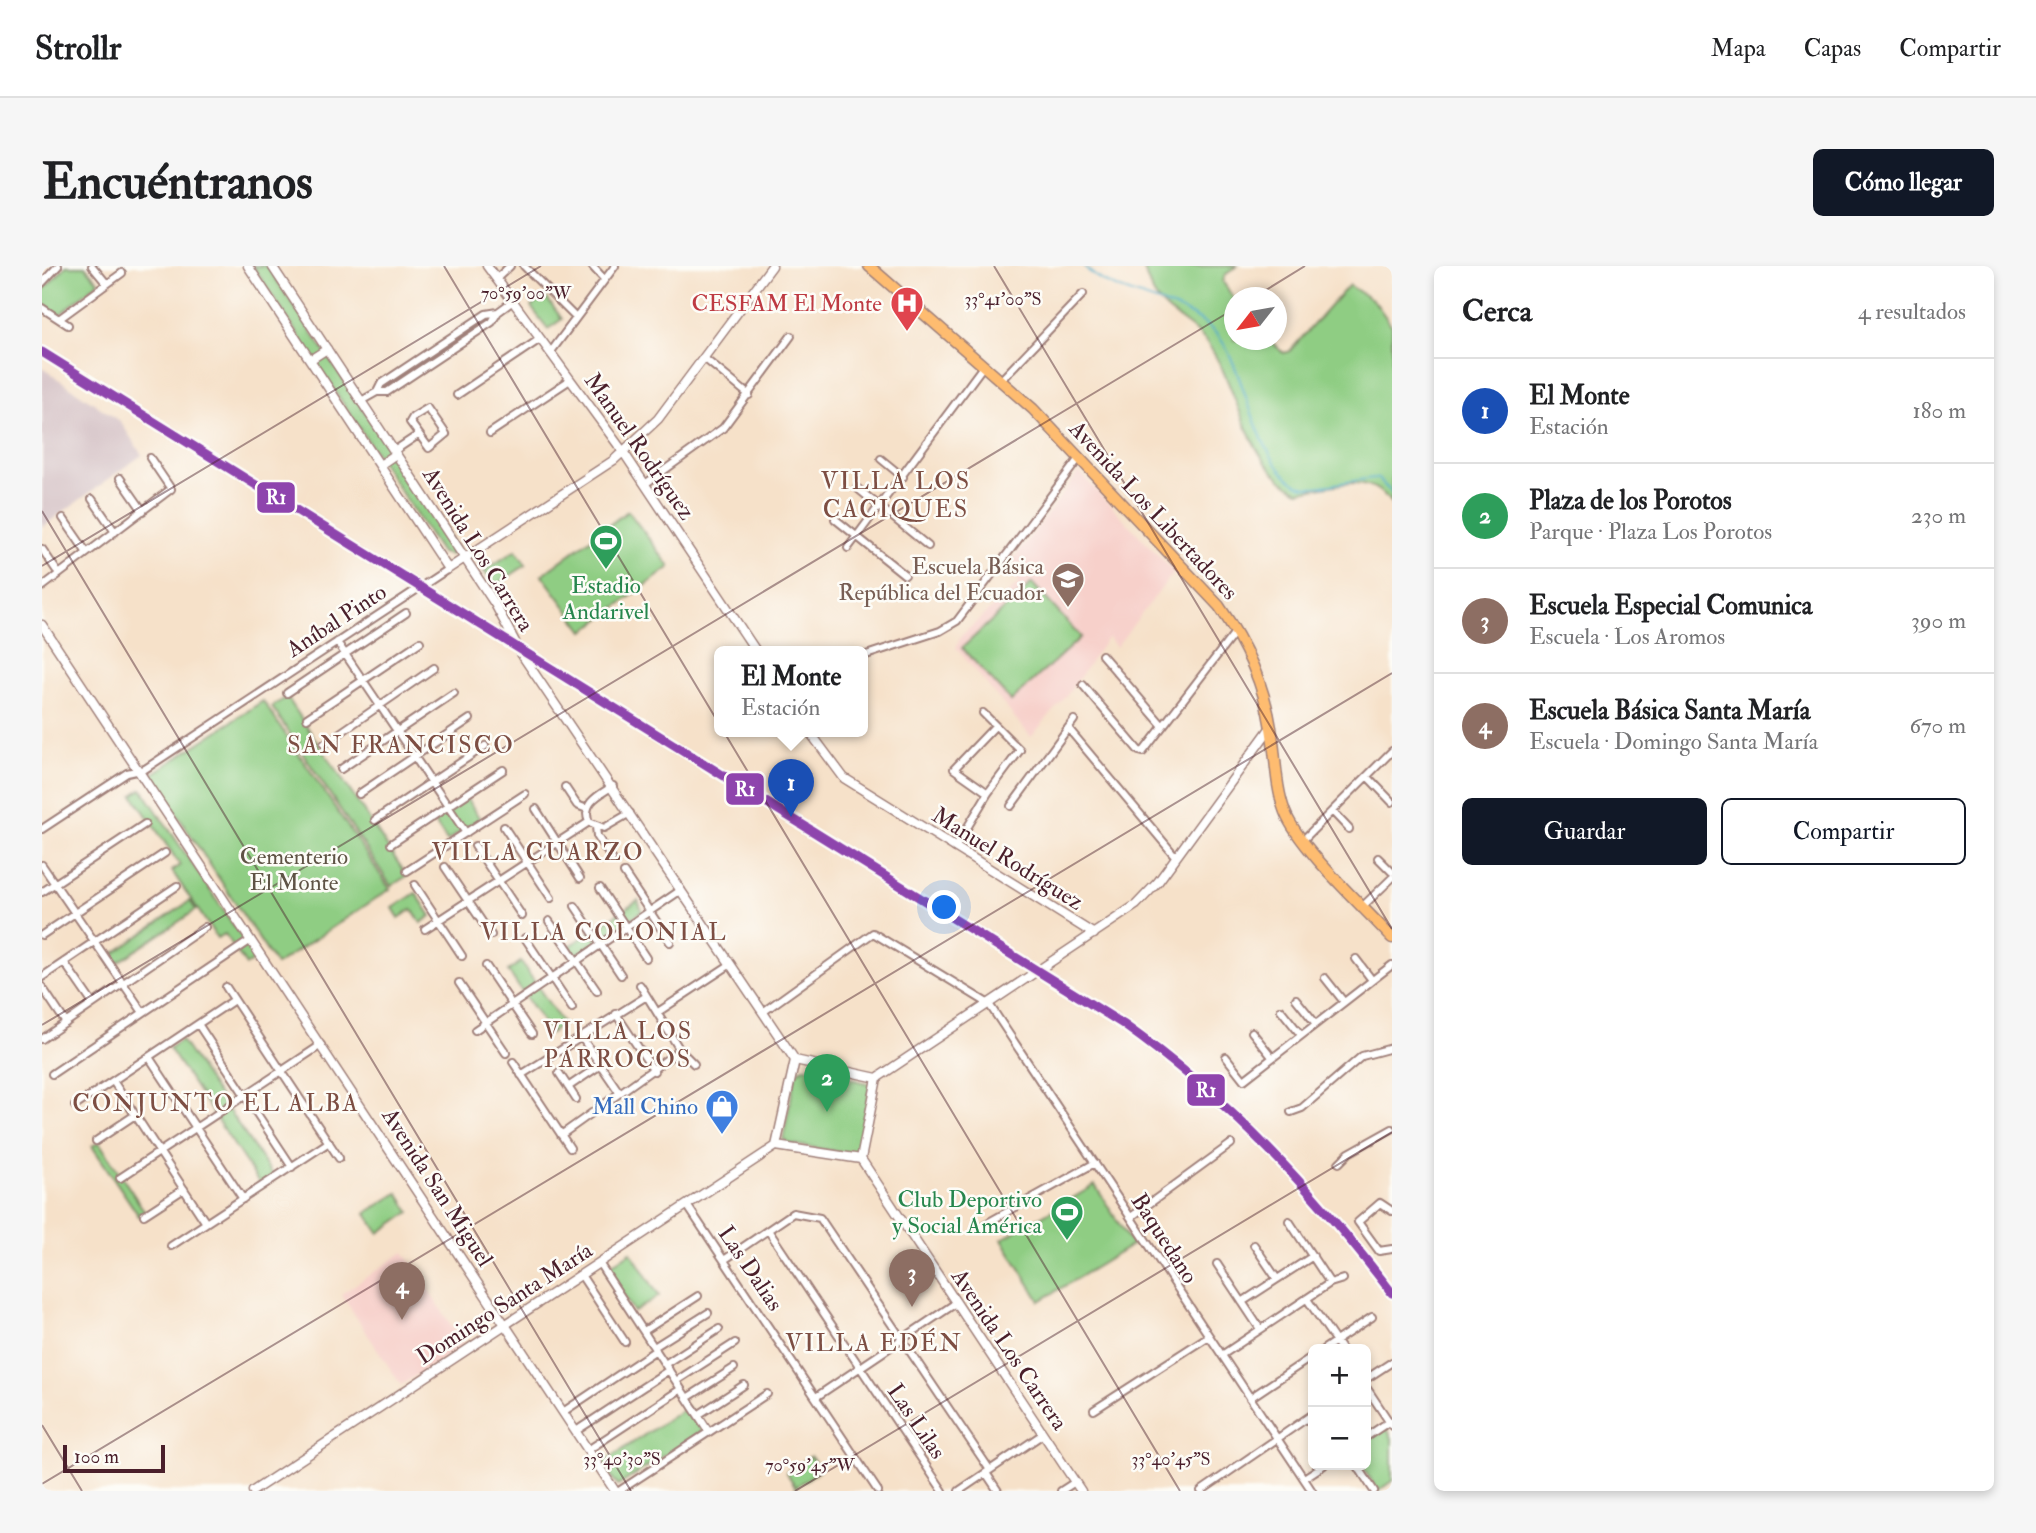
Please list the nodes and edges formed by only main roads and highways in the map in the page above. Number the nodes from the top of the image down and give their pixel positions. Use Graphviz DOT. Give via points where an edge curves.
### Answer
graph roads {
  1 [pos="869,266"];
  2 [pos="1392,938"];
  1 -- 2 [label="main road, Avenida Los Libertadores" via="1001,380 1200,583 1236,631 1257,676 1271,727 1282,804 1303,841"];
}
